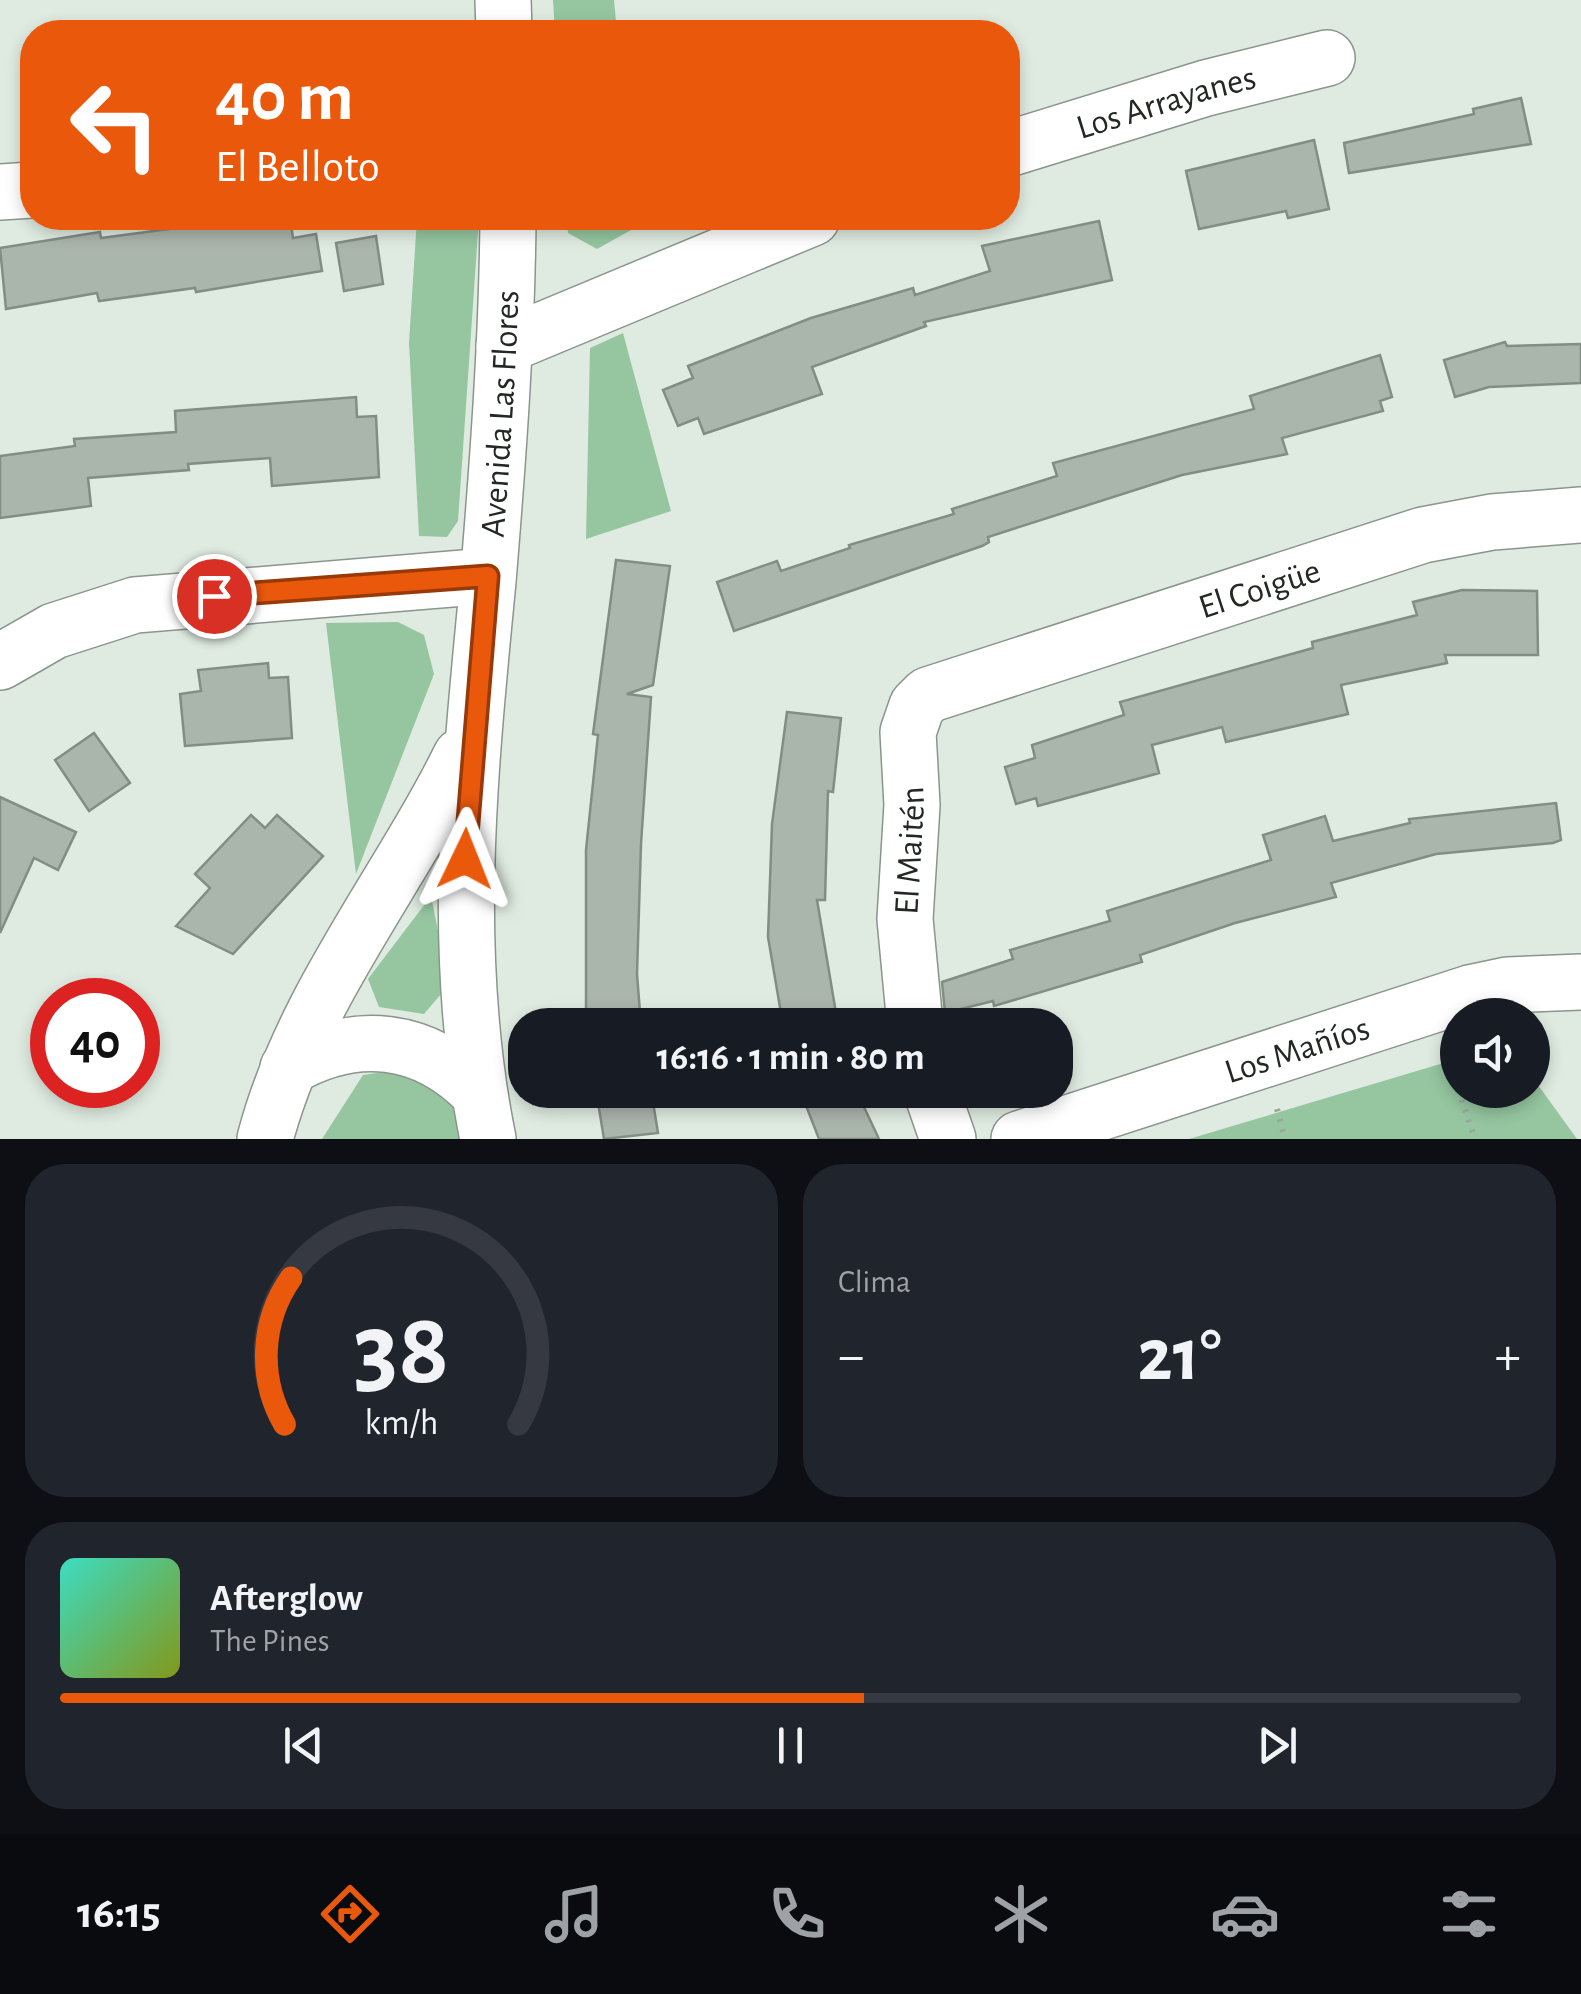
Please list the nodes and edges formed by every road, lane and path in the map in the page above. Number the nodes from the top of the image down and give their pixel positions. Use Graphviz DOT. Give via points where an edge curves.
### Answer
graph roads {
  1 [pos="1327,58"];
  2 [pos="1020,145"];
  3 [pos="508,230"];
  4 [pos="783,230"];
  5 [pos="504,346"];
  6 [pos="1581,515"];
  7 [pos="488,576"];
  8 [pos="0,662"];
  9 [pos="942,688"];
  10 [pos="473,732"];
  11 [pos="1581,982"];
  12 [pos="913,1008"];
  13 [pos="288,1068"];
  14 [pos="937,1108"];
  15 [pos="1464,1108"];
  16 [pos="484,1116"];
  17 [pos="265,1139"];
  18 [pos="948,1139"];
  19 [pos="1019,1139"];
  20 [pos="1475,1139"];
  1 -- 2 [label="street, Los Arrayanes"];
  3 -- 5 [label="street, Avenida Las Flores"];
  4 -- 5 [label="street"];
  5 -- 7 [label="street, Avenida Las Flores"];
  6 -- 9 [label="street, El Coigüe" via="1423,535"];
  7 -- 8 [label="street" via="135,605 54,632"];
  7 -- 10 [label="street, Avenida Las Flores"];
  9 -- 12 [label="street, El Maitén" via="918,706 908,732 912,805 905,918"];
  10 -- 13 [label="street, Avenida Las Flores" via="409,857 325,988"];
  10 -- 16 [label="street, Avenida Las Flores" via="464,923"];
  11 -- 19 [label="street, Los Mañíos" via="1470,994"];
  13 -- 16 [label="street" via="339,1044 397,1043 442,1060"];
  13 -- 17 [label="street, Avenida Las Flores"];
  14 -- 18 [label="street"];
  15 -- 20 [label="path"];
}
